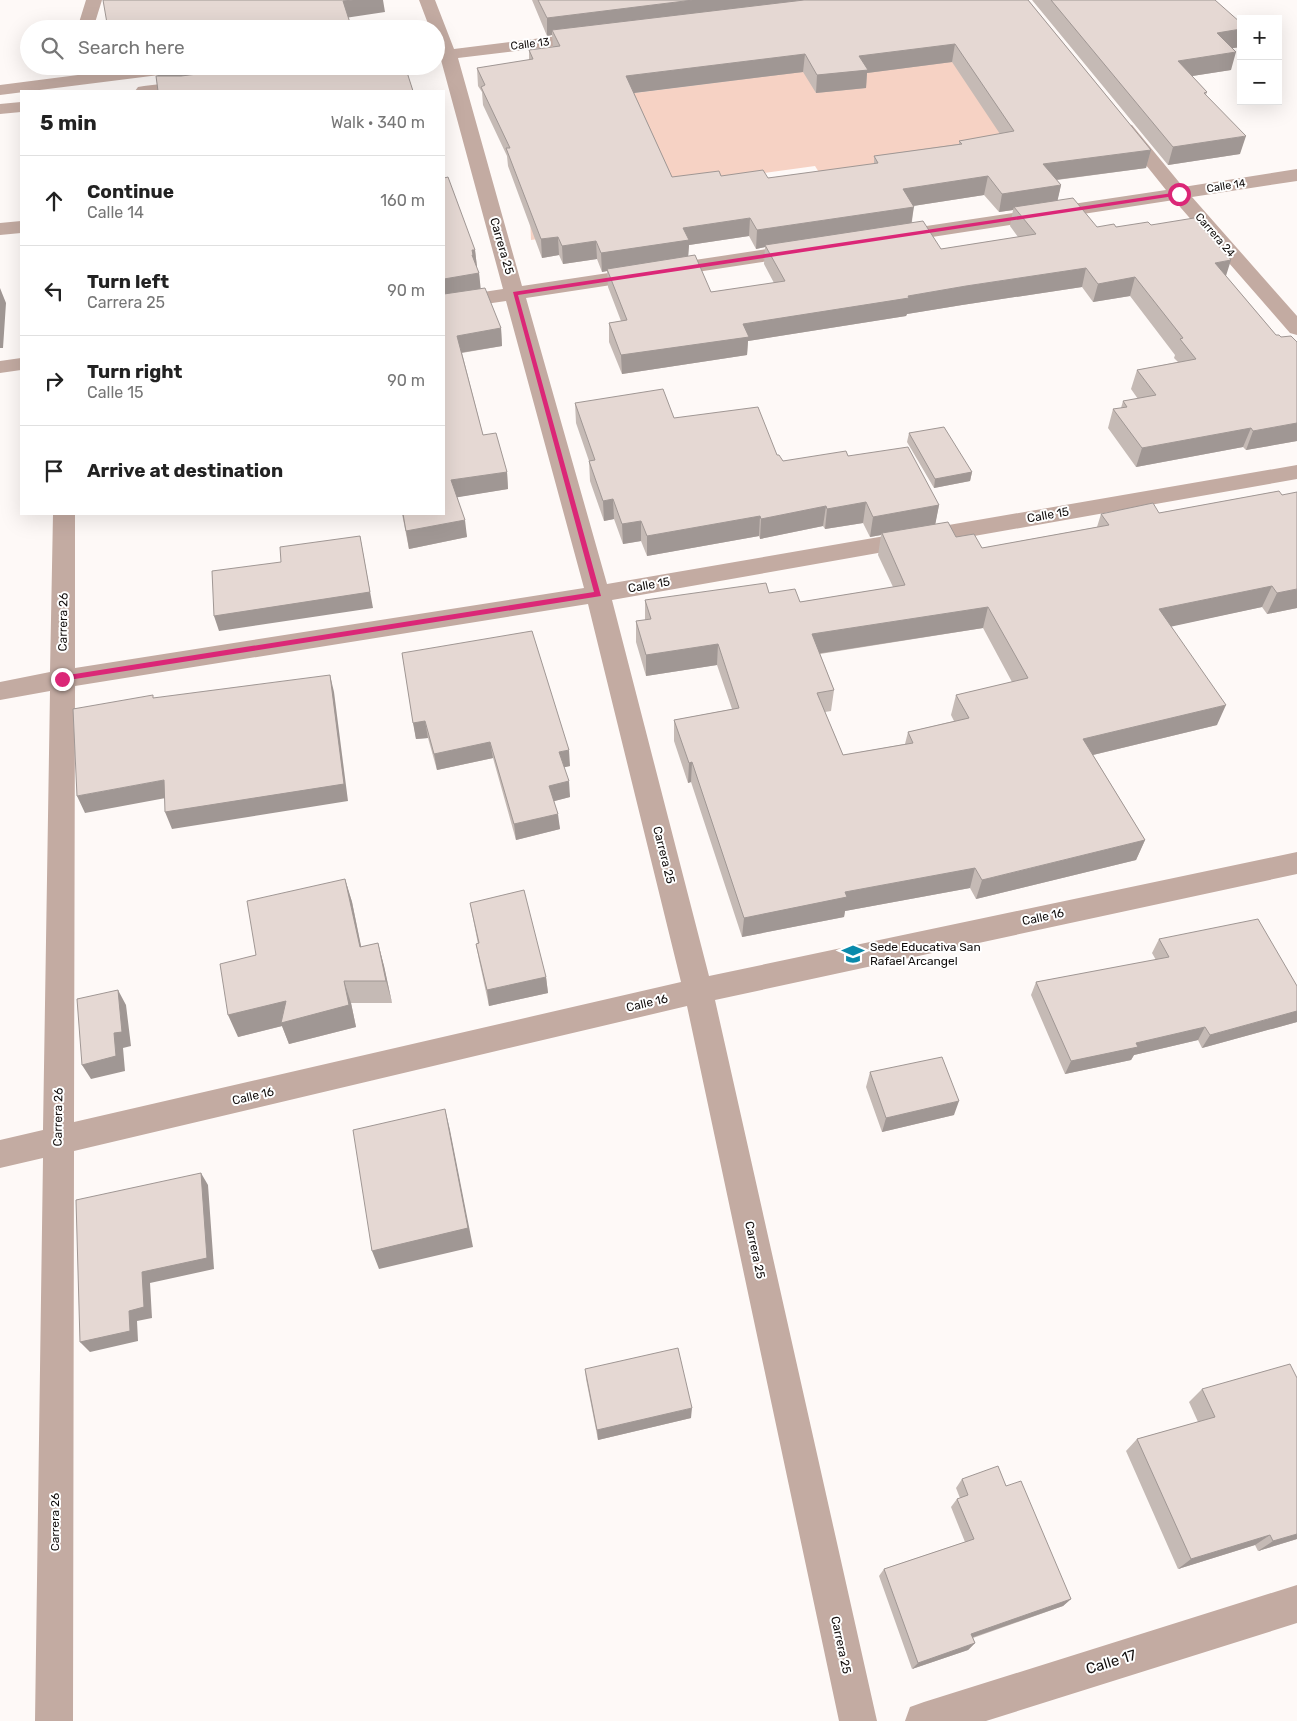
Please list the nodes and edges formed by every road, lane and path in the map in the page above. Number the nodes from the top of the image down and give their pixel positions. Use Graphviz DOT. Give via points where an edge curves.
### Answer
graph roads {
  1 [pos="94,0"];
  2 [pos="427,0"];
  3 [pos="88,20"];
  4 [pos="433,20"];
  5 [pos="460,35"];
  6 [pos="605,35"];
  7 [pos="445,37"];
  8 [pos="445,55"];
  9 [pos="445,65"];
  10 [pos="107,75"];
  11 [pos="69,79"];
  12 [pos="212,83"];
  13 [pos="0,90"];
  14 [pos="152,90"];
  15 [pos="20,106"];
  16 [pos="0,109"];
  17 [pos="1112,112"];
  18 [pos="1297,175"];
  19 [pos="1179,194"];
  20 [pos="20,227"];
  21 [pos="0,230"];
  22 [pos="876,239"];
  23 [pos="818,248"];
  24 [pos="515,293"];
  25 [pos="445,304"];
  26 [pos="1297,329"];
  27 [pos="20,364"];
  28 [pos="0,367"];
  29 [pos="1297,472"];
  30 [pos="64,515"];
  31 [pos="598,594"];
  32 [pos="62,679"];
  33 [pos="0,691"];
  34 [pos="1297,862"];
  35 [pos="698,991"];
  36 [pos="58,1142"];
  37 [pos="0,1154"];
  38 [pos="1297,1604"];
  39 [pos="54,1721"];
  40 [pos="858,1721"];
  41 [pos="924,1721"];
  1 -- 3 [label="street"];
  2 -- 4 [label="street, Carrera 25"];
  5 -- 7 [label="street"];
  6 -- 8 [label="street, Calle 13"];
  9 -- 24 [label="street, Carrera 25"];
  10 -- 11 [label="street"];
  11 -- 13 [label="street"];
  12 -- 14 [label="street"];
  15 -- 16 [label="street"];
  17 -- 19 [label="street, Carrera 24"];
  18 -- 19 [label="street, Calle 14"];
  19 -- 22 [label="street, Calle 14"];
  19 -- 26 [label="street, Carrera 24"];
  20 -- 21 [label="street"];
  23 -- 24 [label="street"];
  24 -- 25 [label="street"];
  24 -- 31 [label="street, Carrera 25"];
  27 -- 28 [label="street"];
  29 -- 31 [label="street, Calle 15"];
  30 -- 32 [label="street, Carrera 26"];
  31 -- 32 [label="street, Calle 15"];
  31 -- 35 [label="street, Carrera 25"];
  32 -- 33 [label="street, Calle 15"];
  32 -- 36 [label="street, Carrera 26"];
  34 -- 35 [label="street, Calle 16"];
  35 -- 36 [label="street, Calle 16"];
  35 -- 40 [label="street, Carrera 25"];
  36 -- 37 [label="street, Calle 16"];
  36 -- 39 [label="street, Carrera 26"];
  38 -- 41 [label="street, Calle 17"];
}
